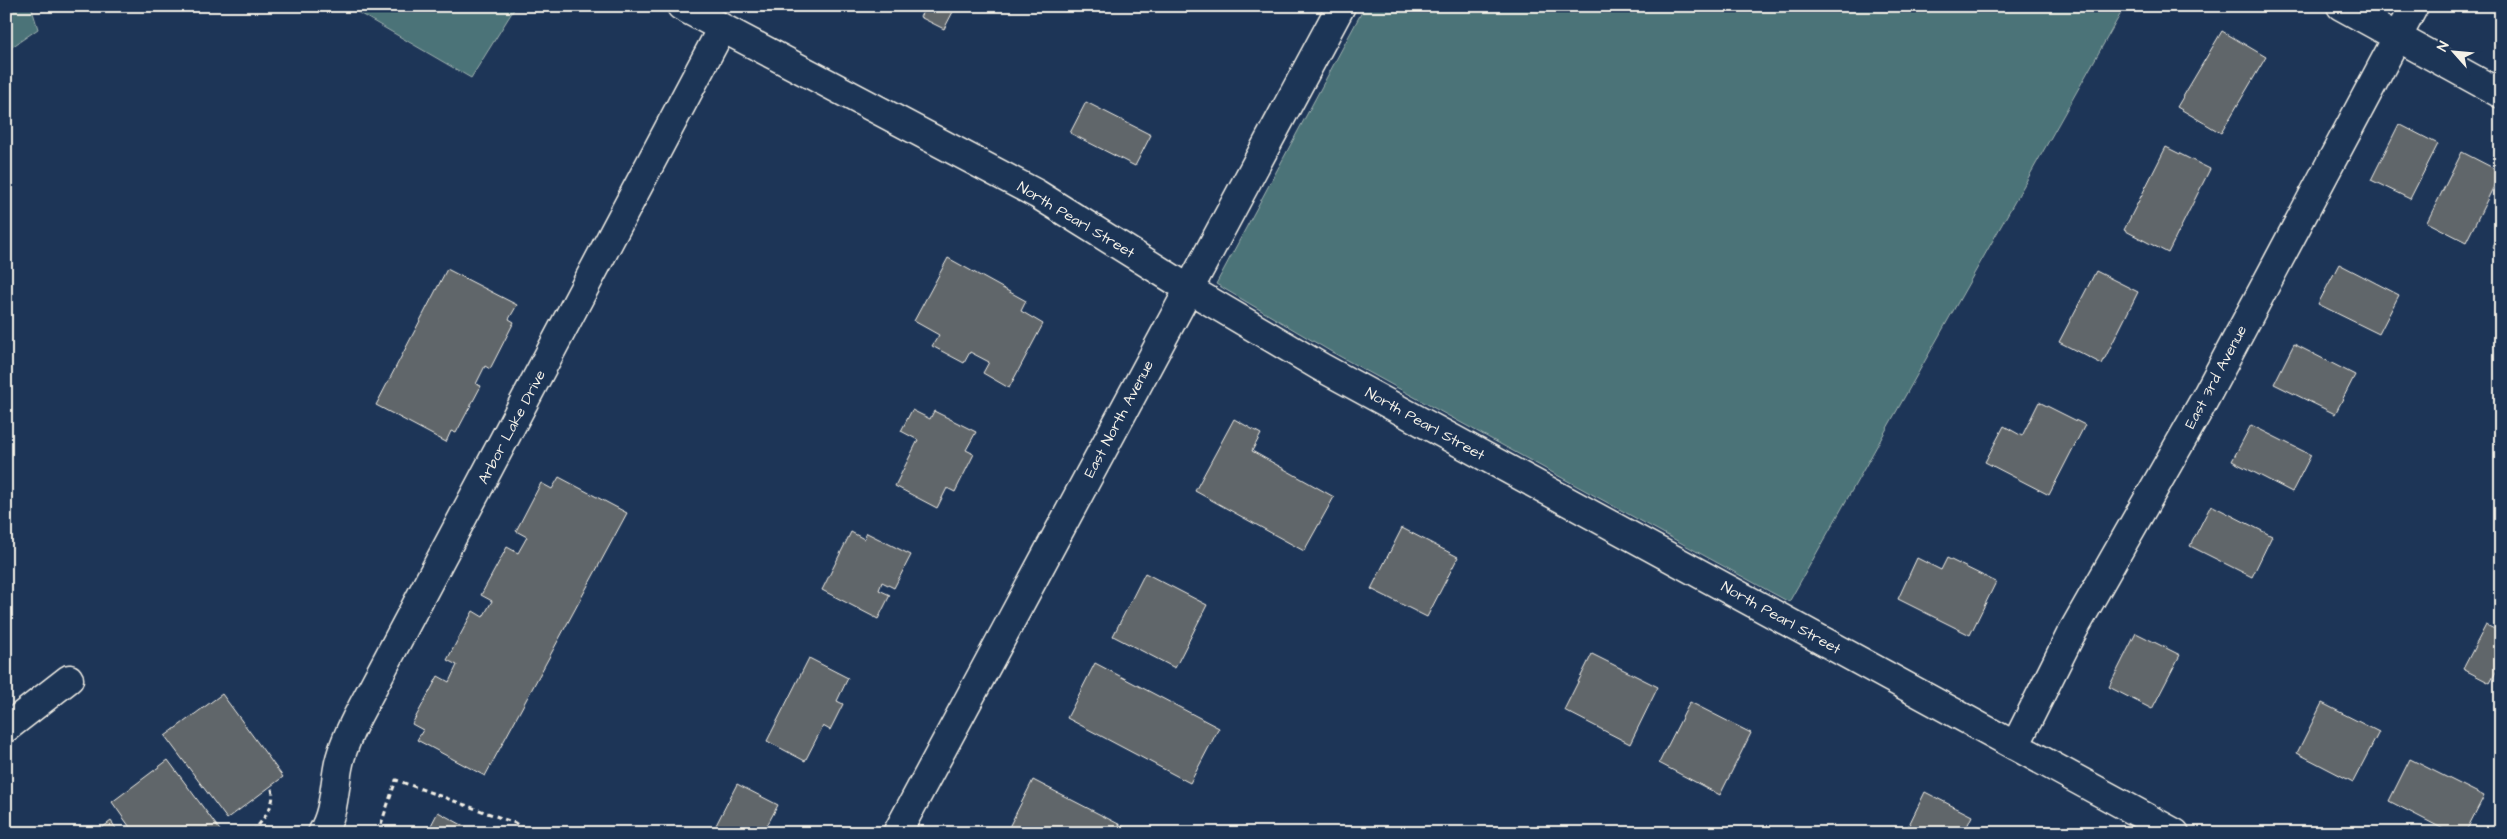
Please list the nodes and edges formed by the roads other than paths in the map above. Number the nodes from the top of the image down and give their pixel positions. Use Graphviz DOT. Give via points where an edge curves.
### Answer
graph roads {
  1 [pos="681,6"];
  2 [pos="1341,6"];
  3 [pos="2341,6"];
  4 [pos="2414,6"];
  5 [pos="722,28"];
  6 [pos="2397,38"];
  7 [pos="2501,94"];
  8 [pos="1189,289"];
  9 [pos="69,679"];
  10 [pos="6,728"];
  11 [pos="2015,746"];
  12 [pos="322,833"];
  13 [pos="897,833"];
  14 [pos="2175,833"];
  1 -- 5 [label="street, North Pearl Street"];
  2 -- 8 [label="street, East North Avenue"];
  3 -- 6 [label="street"];
  4 -- 6 [label="street, East 3rd Avenue"];
  5 -- 8 [label="street, North Pearl Street" via="1037,194"];
  5 -- 12 [label="street, Arbor Lake Drive" via="345,740 334,799"];
  6 -- 7 [label="street"];
  6 -- 11 [label="street, East 3rd Avenue" via="2201,406 2070,636"];
  8 -- 11 [label="street, North Pearl Street" via="1321,367"];
  8 -- 13 [label="street, East North Avenue"];
  9 -- 10 [label="street"];
  11 -- 14 [label="street, North Pearl Street"];
}
